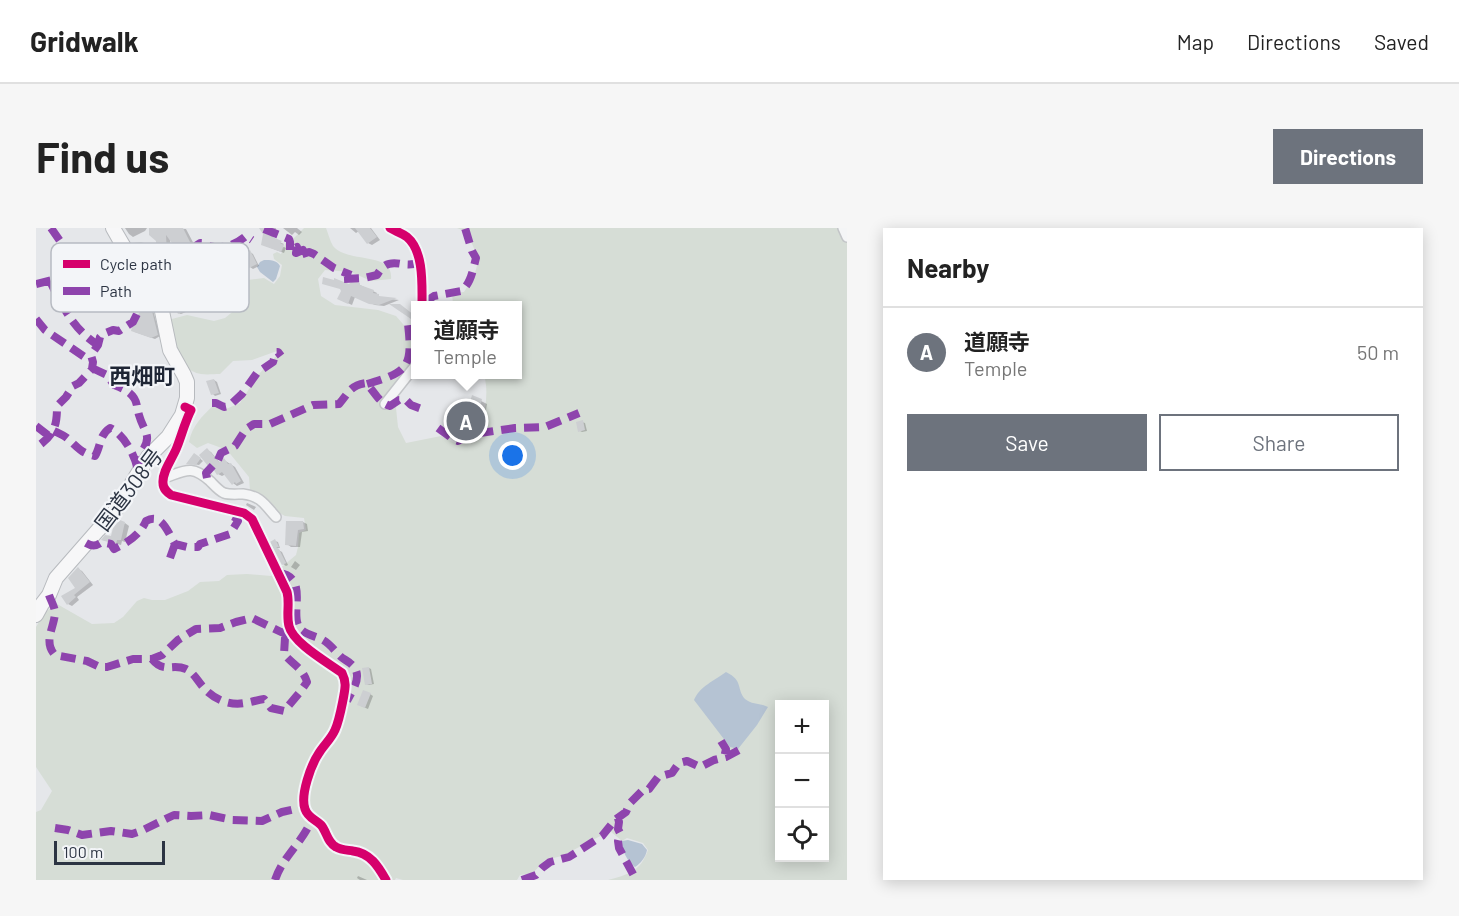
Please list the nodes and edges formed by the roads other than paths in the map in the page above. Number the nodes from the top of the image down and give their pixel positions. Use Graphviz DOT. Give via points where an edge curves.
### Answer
graph roads {
  1 [pos="113,228"];
  2 [pos="390,228"];
  3 [pos="843,228"];
  4 [pos="847,237"];
  5 [pos="122,243"];
  6 [pos="422,301"];
  7 [pos="162,312"];
  8 [pos="411,371"];
  9 [pos="385,404"];
  10 [pos="185,407"];
  11 [pos="164,478"];
  12 [pos="252,519"];
  13 [pos="36,615"];
  14 [pos="386,880"];
  1 -- 5 [label="highway, 国道308号"];
  2 -- 6 [label="street" via="413,244 422,272"];
  3 -- 4 [label="street"];
  7 -- 10 [label="highway, 国道308号" via="170,350 187,382"];
  8 -- 9 [label="street"];
  10 -- 11 [label="street" via="191,410"];
  10 -- 13 [label="highway, 国道308号" via="112,516 56,578"];
  11 -- 12 [label="street" via="166,491 171,495 244,513"];
  11 -- 12 [label="street" via="195,470 224,493 256,498 273,514"];
  12 -- 14 [label="street" via="287,592 293,636 342,673 345,680 340,714 313,763 304,792 304,807 335,847 365,853"];
}
